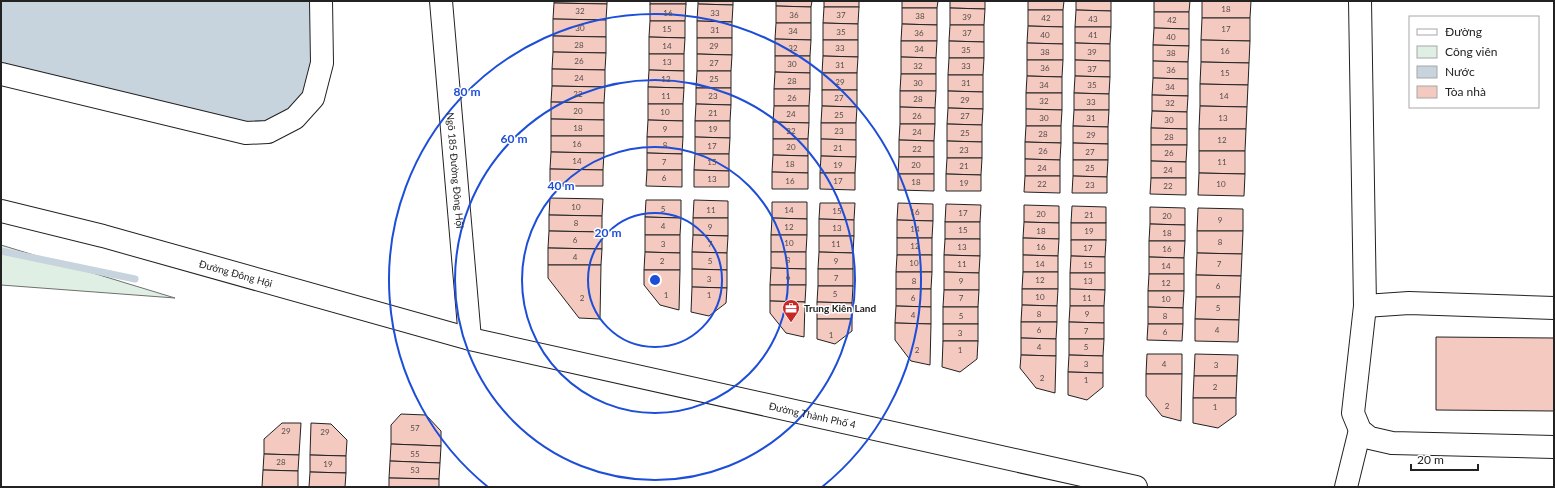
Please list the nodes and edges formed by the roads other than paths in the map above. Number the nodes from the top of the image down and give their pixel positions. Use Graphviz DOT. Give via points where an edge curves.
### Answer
graph roads {
  1 [pos="321,1"];
  2 [pos="441,1"];
  3 [pos="1360,1"];
  4 [pos="1,74"];
  5 [pos="1,211"];
  6 [pos="1365,306"];
  7 [pos="1554,308"];
  8 [pos="479,341"];
  9 [pos="1360,430"];
  10 [pos="1554,447"];
  11 [pos="1136,487"];
  12 [pos="1346,487"];
  1 -- 4 [label="street" via="322,62 313,98 295,118 268,132 246,133"];
  2 -- 8 [label="street, Ngõ 185 Đường Đông Hội"];
  3 -- 6 [label="street"];
  5 -- 8 [label="street, Đường Đông Hội" via="103,236"];
  6 -- 7 [label="street" via="1409,303"];
  6 -- 9 [label="street" via="1353,413"];
  8 -- 11 [label="street, Đường Thành Phố 4"];
  9 -- 10 [label="street" via="1370,438 1392,443"];
  9 -- 12 [label="street"];
}
